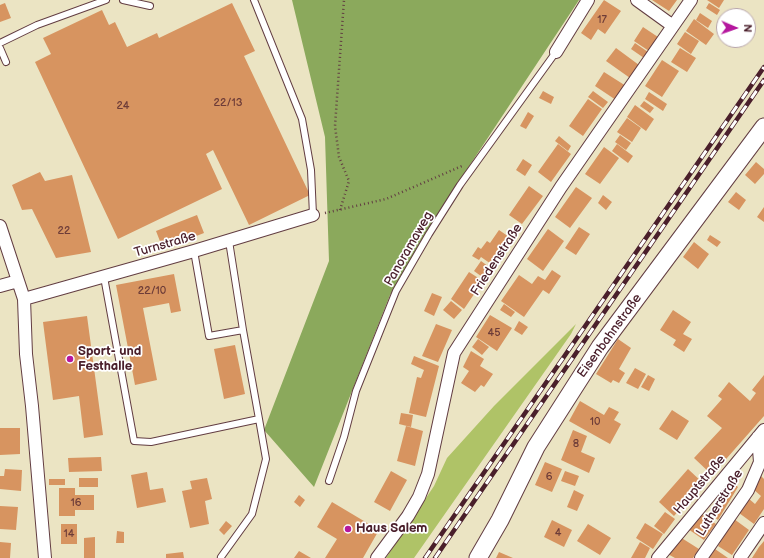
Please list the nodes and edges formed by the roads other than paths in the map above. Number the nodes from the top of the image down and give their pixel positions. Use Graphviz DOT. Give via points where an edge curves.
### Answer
graph roads {
  1 [pos="106,0"];
  2 [pos="123,0"];
  3 [pos="254,0"];
  4 [pos="588,0"];
  5 [pos="637,0"];
  6 [pos="691,0"];
  7 [pos="150,6"];
  8 [pos="673,26"];
  9 [pos="0,43"];
  10 [pos="0,48"];
  11 [pos="556,52"];
  12 [pos="6,62"];
  13 [pos="764,126"];
  14 [pos="313,215"];
  15 [pos="0,226"];
  16 [pos="229,241"];
  17 [pos="194,251"];
  18 [pos="104,277"];
  19 [pos="18,281"];
  20 [pos="0,286"];
  21 [pos="24,299"];
  22 [pos="243,330"];
  23 [pos="259,419"];
  24 [pos="761,434"];
  25 [pos="329,482"];
  26 [pos="764,523"];
  27 [pos="221,557"];
  28 [pos="45,558"];
  29 [pos="377,558"];
  30 [pos="478,558"];
  31 [pos="658,558"];
  32 [pos="701,558"];
  33 [pos="740,558"];
  1 -- 9 [label="lane" via="37,25"];
  2 -- 7 [label="lane"];
  3 -- 14 [label="lane" via="302,118 311,170"];
  4 -- 11 [label="street"];
  5 -- 8 [label="street"];
  6 -- 8 [label="street, Friedenstraße"];
  8 -- 29 [label="street, Friedenstraße" via="561,188 454,353 428,474 408,516"];
  10 -- 12 [label="lane"];
  11 -- 25 [label="lane, Panoramaweg" via="460,186 396,291 356,391"];
  13 -- 30 [label="main road, Eisenbahnstraße" via="600,347 536,447"];
  14 -- 16 [label="street, Turnstraße"];
  15 -- 19 [label="street"];
  16 -- 17 [label="street, Turnstraße"];
  16 -- 22 [label="lane"];
  17 -- 18 [label="street, Turnstraße"];
  17 -- 22 [label="lane" via="209,336"];
  18 -- 21 [label="street, Turnstraße"];
  18 -- 23 [label="lane" via="134,441 151,442"];
  19 -- 20 [label="street"];
  19 -- 21 [label="street"];
  21 -- 28 [label="street" via="26,354"];
  22 -- 23 [label="lane"];
  23 -- 27 [label="lane" via="266,459 252,514"];
  24 -- 31 [label="street, Hauptstraße"];
  24 -- 32 [label="street, Lutherstraße" via="760,462 748,490"];
  26 -- 33 [label="street"];
}
